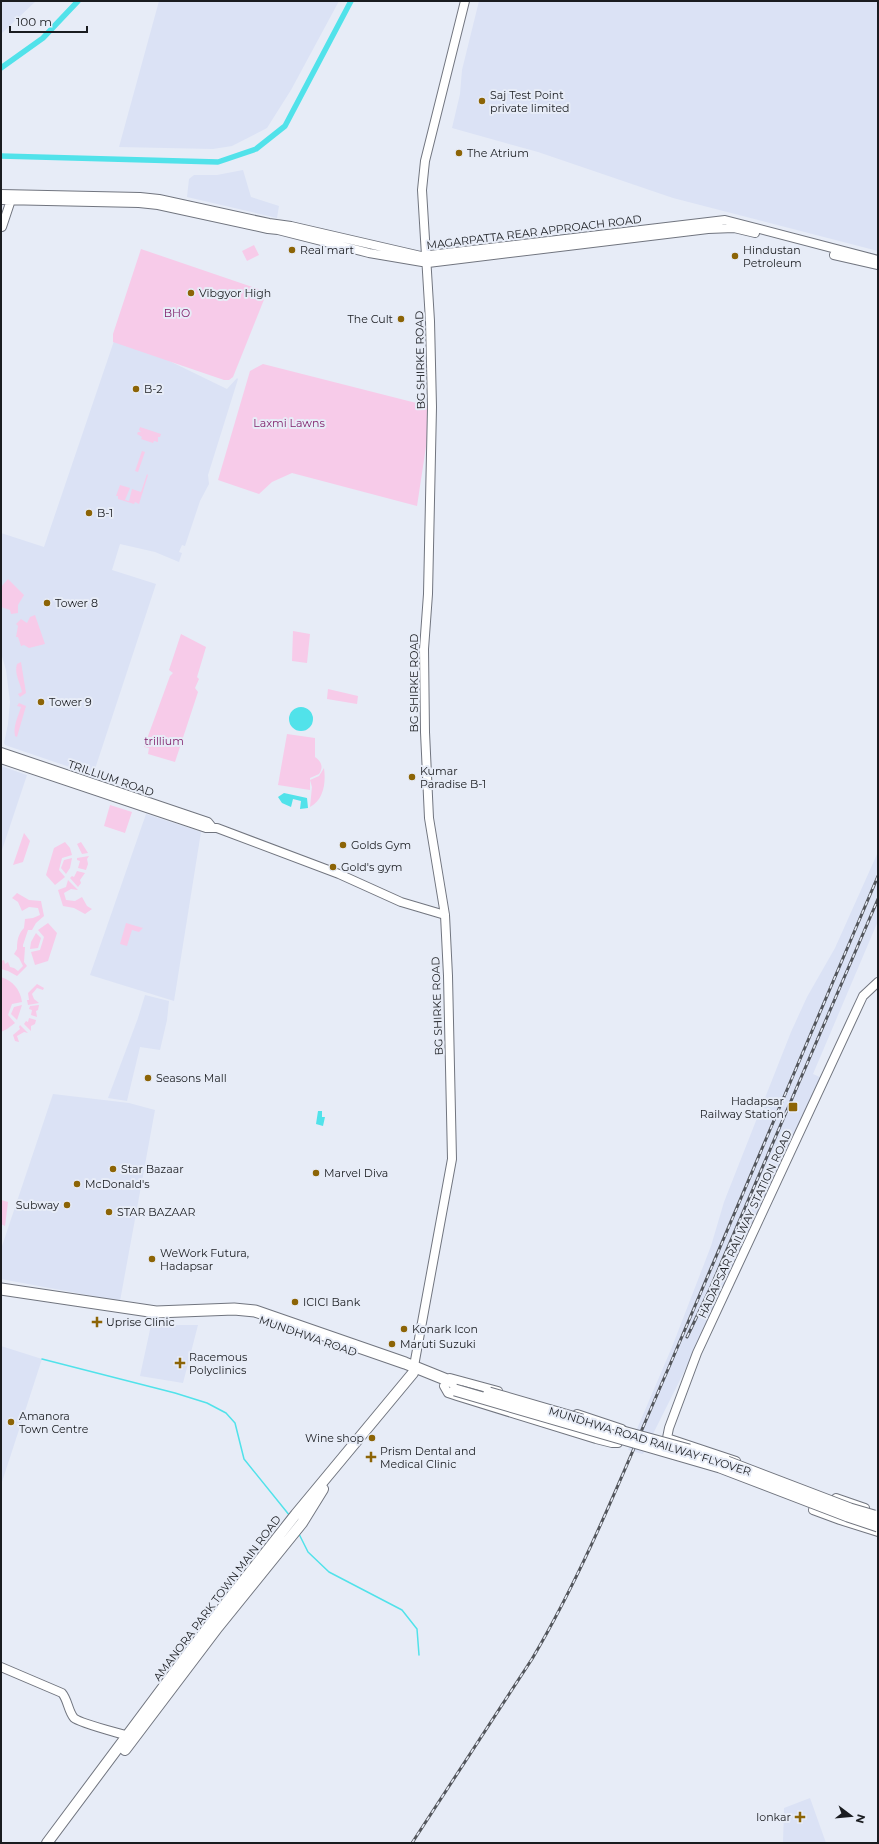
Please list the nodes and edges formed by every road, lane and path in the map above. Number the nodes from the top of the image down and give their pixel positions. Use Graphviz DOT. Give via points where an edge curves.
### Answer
graph roads {
  1 [pos="465,1"];
  2 [pos="1,194"];
  3 [pos="12,197"];
  4 [pos="1,200"];
  5 [pos="2,227"];
  6 [pos="616,237"];
  7 [pos="428,259"];
  8 [pos="878,260"];
  9 [pos="878,265"];
  10 [pos="1,752"];
  11 [pos="1,759"];
  12 [pos="209,828"];
  13 [pos="445,915"];
  14 [pos="878,982"];
  15 [pos="1,1288"];
  16 [pos="1,1296"];
  17 [pos="240,1313"];
  18 [pos="415,1372"];
  19 [pos="443,1382"];
  20 [pos="456,1387"];
  21 [pos="526,1399"];
  22 [pos="521,1416"];
  23 [pos="820,1492"];
  24 [pos="878,1513"];
  25 [pos="878,1518"];
  26 [pos="878,1526"];
  27 [pos="878,1532"];
  28 [pos="285,1537"];
  29 [pos="234,1600"];
  30 [pos="1,1666"];
  31 [pos="128,1736"];
  32 [pos="47,1843"];
  33 [pos="56,1843"];
  1 -- 7 [label="street, BG SHIRKE ROAD" via="425,161 422,190"];
  2 -- 3 [label="street, MAGARPATTA REAR APPROACH ROAD"];
  3 -- 4 [label="street, MAGARPATTA REAR APPROACH ROAD"];
  3 -- 5 [label="street"];
  3 -- 7 [label="street, MAGARPATTA REAR APPROACH ROAD" via="159,199 291,226"];
  6 -- 7 [label="street, MAGARPATTA REAR APPROACH ROAD"];
  6 -- 8 [label="street, MAGARPATTA REAR APPROACH ROAD" via="724,220"];
  6 -- 9 [label="street, MAGARPATTA REAR APPROACH ROAD" via="734,228"];
  7 -- 13 [label="street, BG SHIRKE ROAD" via="432,407 428,594 424,649 425,732 429,818"];
  10 -- 12 [label="street, TRILLIUM ROAD" via="208,822"];
  11 -- 12 [label="street, TRILLIUM ROAD"];
  12 -- 13 [label="street" via="339,874 401,902"];
  13 -- 18 [label="street, BG SHIRKE ROAD" via="452,1159"];
  14 -- 23 [label="street, HADAPSAR RAILWAY STATION ROAD" via="863,996 740,1259 697,1353 667,1438 730,1458"];
  15 -- 17 [label="highway, MUNDHWA ROAD" via="156,1312"];
  16 -- 17 [label="highway, MUNDHWA ROAD" via="147,1319"];
  17 -- 18 [label="highway, MUNDHWA ROAD"];
  18 -- 19 [label="highway, MUNDHWA ROAD"];
  18 -- 28 [label="main road, AMANORA PARK TOWN MAIN ROAD" via="296,1514"];
  18 -- 28 [label="main road, AMANORA PARK TOWN MAIN ROAD" via="321,1490 302,1523"];
  19 -- 20 [label="highway, MUNDHWA ROAD RAILWAY FLYOVER"];
  19 -- 21 [label="street" via="458,1379"];
  19 -- 22 [label="street" via="448,1393"];
  20 -- 25 [label="highway, MUNDHWA ROAD RAILWAY FLYOVER, bridge" via="741,1466"];
  20 -- 26 [label="highway, MUNDHWA ROAD RAILWAY FLYOVER, bridge" via="720,1467"];
  21 -- 22 [label="street"];
  21 -- 22 [label="street" via="622,1429 618,1443"];
  23 -- 24 [label="street"];
  23 -- 27 [label="street" via="813,1510"];
  28 -- 29 [label="main road, AMANORA PARK TOWN MAIN ROAD"];
  29 -- 31 [label="main road, AMANORA PARK TOWN MAIN ROAD"];
  29 -- 33 [label="main road, AMANORA PARK TOWN MAIN ROAD"];
  30 -- 31 [label="street" via="62,1693 76,1720"];
  31 -- 32 [label="main road, AMANORA PARK TOWN MAIN ROAD"];
}
